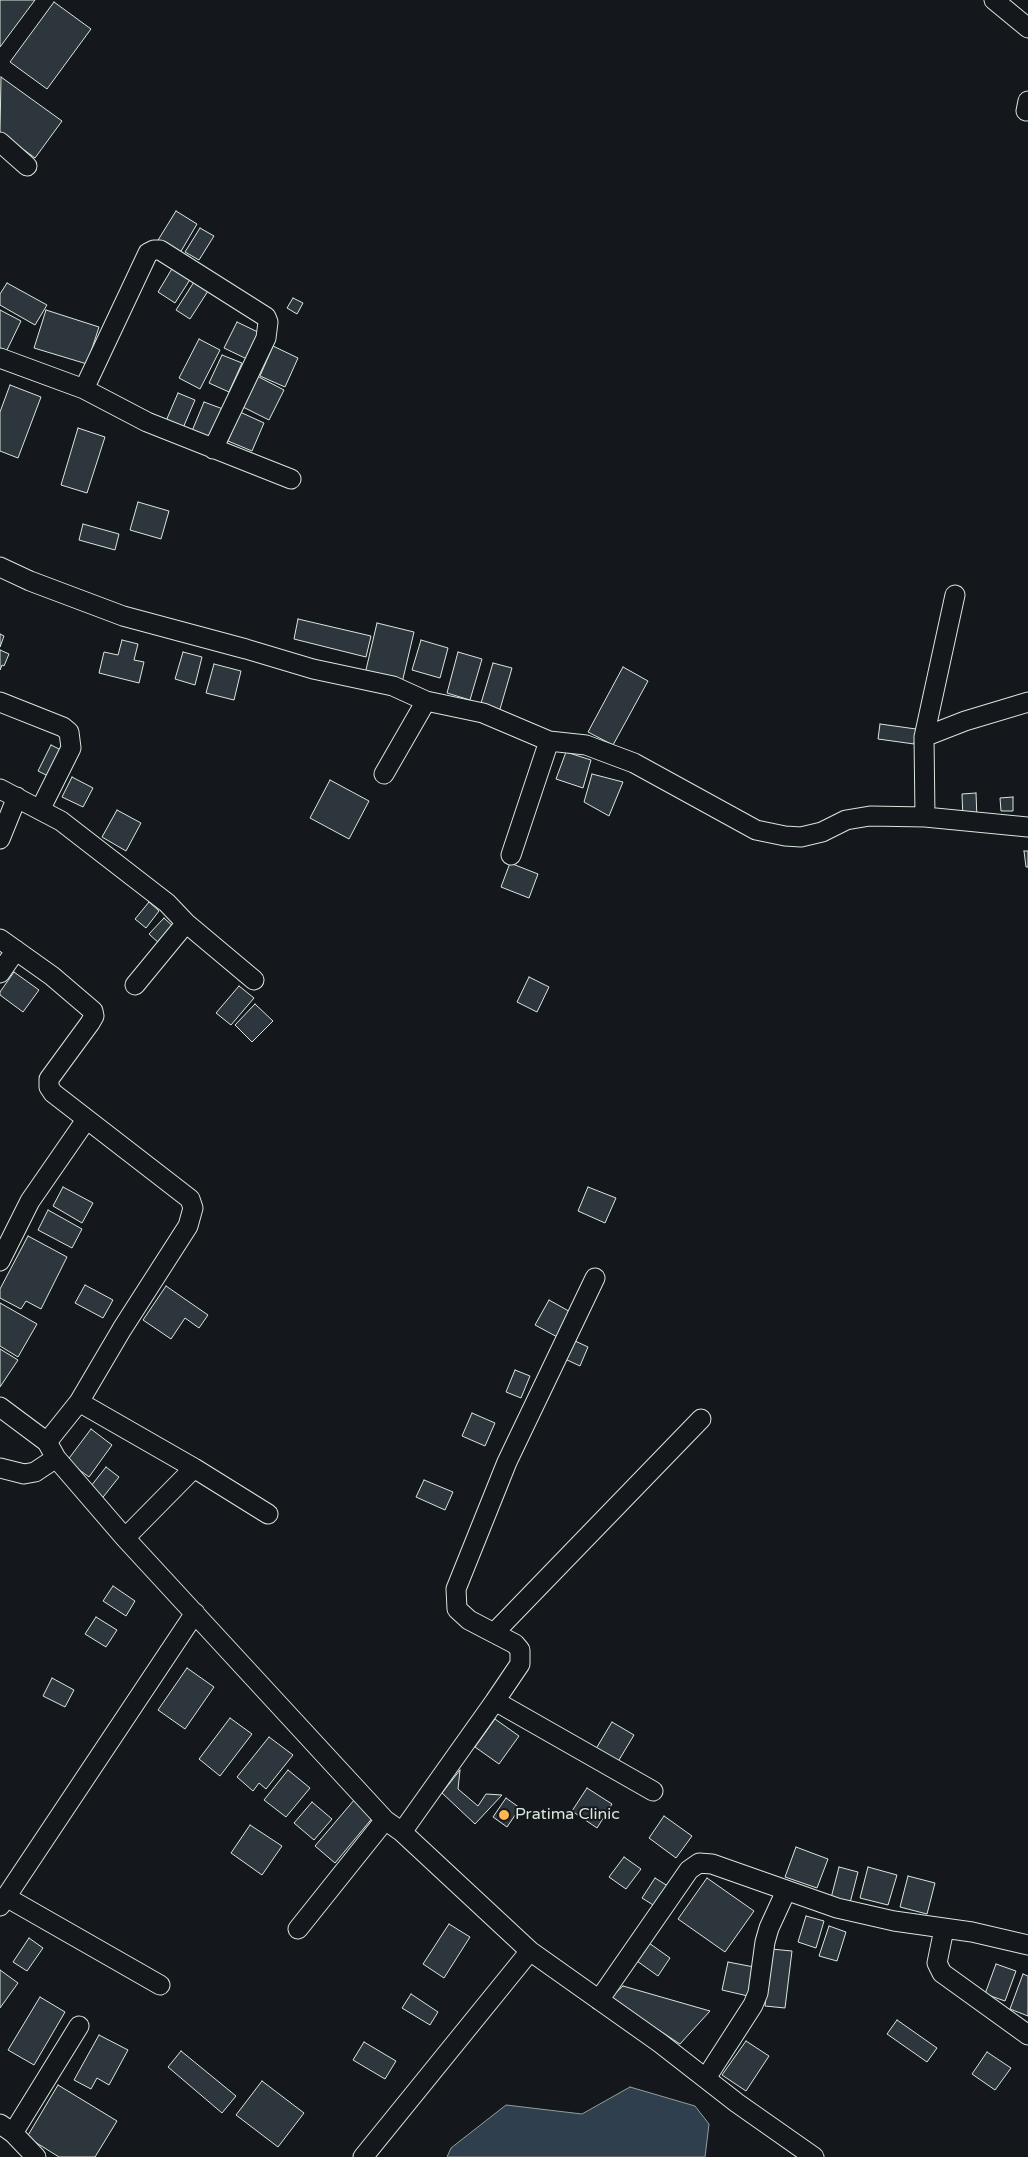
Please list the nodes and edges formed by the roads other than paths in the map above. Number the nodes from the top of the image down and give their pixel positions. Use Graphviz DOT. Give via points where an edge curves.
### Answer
graph roads {
  1 [pos="994,0"];
  2 [pos="1028,28"];
  3 [pos="0,142"];
  4 [pos="27,166"];
  5 [pos="0,358"];
  6 [pos="84,389"];
  7 [pos="213,449"];
  8 [pos="291,478"];
  9 [pos="0,567"];
  10 [pos="954,595"];
  11 [pos="426,701"];
  12 [pos="0,702"];
  13 [pos="1028,702"];
  14 [pos="924,737"];
  15 [pos="549,741"];
  16 [pos="384,774"];
  17 [pos="0,789"];
  18 [pos="17,798"];
  19 [pos="40,810"];
  20 [pos="925,817"];
  21 [pos="1028,827"];
  22 [pos="0,839"];
  23 [pos="511,855"];
  24 [pos="186,923"];
  25 [pos="0,939"];
  26 [pos="16,950"];
  27 [pos="0,973"];
  28 [pos="254,980"];
  29 [pos="134,984"];
  30 [pos="86,1120"];
  31 [pos="0,1261"];
  32 [pos="595,1278"];
  33 [pos="79,1402"];
  34 [pos="0,1407"];
  35 [pos="701,1419"];
  36 [pos="51,1450"];
  37 [pos="0,1468"];
  38 [pos="194,1468"];
  39 [pos="268,1514"];
  40 [pos="125,1538"];
  41 [pos="195,1613"];
  42 [pos="494,1633"];
  43 [pos="495,1701"];
  44 [pos="654,1791"];
  45 [pos="385,1820"];
  46 [pos="402,1832"];
  47 [pos="786,1892"];
  48 [pos="3,1902"];
  49 [pos="298,1929"];
  50 [pos="944,1929"];
  51 [pos="1028,1945"];
  52 [pos="530,1951"];
  53 [pos="160,1985"];
  54 [pos="599,2000"];
  55 [pos="79,2026"];
  56 [pos="1028,2035"];
  57 [pos="706,2078"];
  58 [pos="6,2128"];
  59 [pos="36,2157"];
  60 [pos="364,2157"];
  61 [pos="814,2157"];
  1 -- 2 [label="street"];
  3 -- 4 [label="street"];
  5 -- 6 [label="street"];
  6 -- 7 [label="street" via="148,422"];
  6 -- 7 [label="street" via="148,253 160,250 266,317 268,322 266,338"];
  7 -- 8 [label="street"];
  9 -- 11 [label="street" via="122,616 313,670 393,686"];
  10 -- 14 [label="street"];
  11 -- 15 [label="street" via="483,713"];
  11 -- 16 [label="street"];
  12 -- 19 [label="street" via="63,727 68,732 71,748"];
  13 -- 14 [label="street"];
  14 -- 20 [label="street"];
  15 -- 20 [label="street" via="586,745 634,763 756,830 775,834 801,836 822,832 846,820 870,816"];
  15 -- 23 [label="street"];
  17 -- 18 [label="street"];
  18 -- 19 [label="street"];
  18 -- 22 [label="street"];
  19 -- 24 [label="street" via="61,820 167,903"];
  20 -- 21 [label="street"];
  24 -- 28 [label="street"];
  24 -- 29 [label="street"];
  25 -- 26 [label="street"];
  26 -- 27 [label="street"];
  26 -- 30 [label="street" via="93,1011 90,1023 49,1079 53,1093"];
  30 -- 31 [label="street" via="30,1200"];
  30 -- 33 [label="street" via="190,1199 193,1208 188,1226"];
  32 -- 42 [label="street" via="507,1462 456,1589 457,1609 469,1620"];
  33 -- 36 [label="street"];
  33 -- 38 [label="street"];
  34 -- 36 [label="street"];
  35 -- 42 [label="street"];
  36 -- 37 [label="street" via="35,1472 24,1474"];
  36 -- 40 [label="street"];
  38 -- 39 [label="street"];
  38 -- 40 [label="street"];
  40 -- 41 [label="street"];
  41 -- 45 [label="street"];
  41 -- 48 [label="street"];
  42 -- 43 [label="street" via="520,1650 520,1664"];
  43 -- 44 [label="street"];
  43 -- 46 [label="street"];
  45 -- 46 [label="street"];
  45 -- 49 [label="street"];
  46 -- 52 [label="street"];
  47 -- 50 [label="street" via="837,1908"];
  47 -- 54 [label="street" via="712,1864 699,1863 689,1870"];
  47 -- 57 [label="street" via="769,1928 753,2006"];
  48 -- 53 [label="street"];
  50 -- 51 [label="street"];
  50 -- 56 [label="street" via="937,1963 942,1973"];
  52 -- 54 [label="street"];
  52 -- 60 [label="street"];
  54 -- 57 [label="street"];
  55 -- 58 [label="street"];
  57 -- 61 [label="street"];
  58 -- 59 [label="street"];
}
